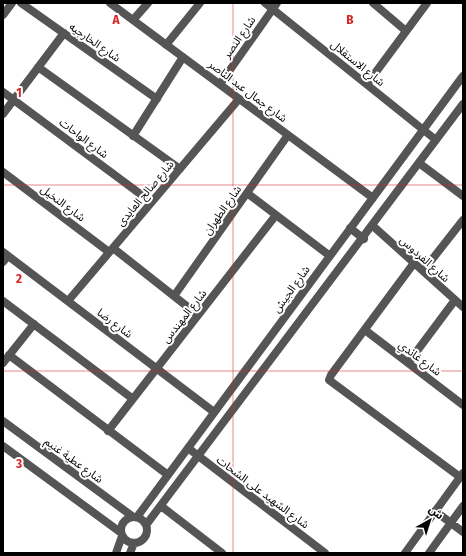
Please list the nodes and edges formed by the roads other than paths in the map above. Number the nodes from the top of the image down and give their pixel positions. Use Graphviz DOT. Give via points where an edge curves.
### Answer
graph roads {
  1 [pos="12,3"];
  2 [pos="21,3"];
  3 [pos="110,3"];
  4 [pos="148,3"];
  5 [pos="200,3"];
  6 [pos="265,3"];
  7 [pos="373,3"];
  8 [pos="427,3"];
  9 [pos="275,6"];
  10 [pos="3,15"];
  11 [pos="133,20"];
  12 [pos="406,31"];
  13 [pos="64,33"];
  14 [pos="166,45"];
  15 [pos="183,57"];
  16 [pos="38,67"];
  17 [pos="463,76"];
  18 [pos="220,84"];
  19 [pos="366,84"];
  20 [pos="3,92"];
  21 [pos="157,99"];
  22 [pos="239,99"];
  23 [pos="14,100"];
  24 [pos="463,104"];
  25 [pos="3,114"];
  26 [pos="423,130"];
  27 [pos="288,135"];
  28 [pos="133,136"];
  29 [pos="436,140"];
  30 [pos="419,163"];
  31 [pos="180,169"];
  32 [pos="3,172"];
  33 [pos="247,193"];
  34 [pos="463,196"];
  35 [pos="372,198"];
  36 [pos="152,202"];
  37 [pos="276,215"];
  38 [pos="463,220"];
  39 [pos="373,226"];
  40 [pos="350,228"];
  41 [pos="364,238"];
  42 [pos="111,250"];
  43 [pos="330,256"];
  44 [pos="5,257"];
  45 [pos="414,264"];
  46 [pos="423,271"];
  47 [pos="174,296"];
  48 [pos="455,300"];
  49 [pos="3,301"];
  50 [pos="68,301"];
  51 [pos="463,307"];
  52 [pos="198,315"];
  53 [pos="34,324"];
  54 [pos="364,330"];
  55 [pos="9,355"];
  56 [pos="3,363"];
  57 [pos="408,363"];
  58 [pos="157,368"];
  59 [pos="133,399"];
  60 [pos="463,405"];
  61 [pos="214,412"];
  62 [pos="3,421"];
  63 [pos="108,431"];
  64 [pos="3,446"];
  65 [pos="188,448"];
  66 [pos="199,456"];
  67 [pos="168,475"];
  68 [pos="462,475"];
  69 [pos="161,506"];
  70 [pos="463,506"];
  71 [pos="435,511"];
  72 [pos="135,517"];
  73 [pos="451,523"];
  74 [pos="146,525"];
  75 [pos="463,532"];
  76 [pos="121,534"];
  77 [pos="134,543"];
  78 [pos="323,552"];
  79 [pos="116,553"];
  80 [pos="130,553"];
  81 [pos="222,553"];
  82 [pos="405,553"];
  83 [pos="429,553"];
  1 -- 10 [label="street"];
  2 -- 13 [label="street, شارع الخارجيه"];
  3 -- 11 [label="street, شارع جمال عبد الناصر"];
  4 -- 11 [label="street"];
  5 -- 14 [label="street"];
  6 -- 9 [label="street, شارع الاستقلال"];
  7 -- 12 [label="street"];
  8 -- 12 [label="street"];
  9 -- 18 [label="street, شارع النصر"];
  9 -- 19 [label="street, شارع الاستقلال"];
  11 -- 14 [label="street, شارع جمال عبد الناصر"];
  12 -- 19 [label="street"];
  13 -- 16 [label="street"];
  13 -- 21 [label="street, شارع الخارجيه"];
  14 -- 15 [label="street, شارع جمال عبد الناصر"];
  15 -- 18 [label="street, شارع جمال عبد الناصر"];
  15 -- 21 [label="street"];
  16 -- 23 [label="street"];
  16 -- 28 [label="street"];
  17 -- 26 [label="street, شارع الجيش"];
  18 -- 22 [label="street, شارع جمال عبد الناصر"];
  19 -- 26 [label="street, شارع الاستقلال"];
  20 -- 23 [label="street, شارع الواحات"];
  21 -- 28 [label="street"];
  22 -- 27 [label="street, شارع جمال عبد الناصر"];
  22 -- 31 [label="street, شارع صالح العايدى"];
  23 -- 25 [label="street"];
  23 -- 36 [label="street, شارع الواحات"];
  24 -- 29 [label="street"];
  26 -- 29 [label="street, شارع الاستقلال"];
  26 -- 35 [label="street, شارع الجيش"];
  27 -- 33 [label="street, شارع الطهران"];
  27 -- 35 [label="street, شارع جمال عبد الناصر"];
  28 -- 31 [label="street"];
  29 -- 30 [label="street"];
  30 -- 34 [label="street"];
  30 -- 39 [label="street"];
  31 -- 36 [label="street, شارع صالح العايدى"];
  32 -- 42 [label="street, شارع النخيل"];
  33 -- 37 [label="street"];
  33 -- 47 [label="street, شارع الطهران"];
  35 -- 40 [label="street, شارع الجيش"];
  36 -- 42 [label="street, شارع صالح العايدى"];
  37 -- 43 [label="street"];
  37 -- 52 [label="street, شارع المهندس"];
  38 -- 46 [label="street"];
  39 -- 41 [label="street"];
  39 -- 45 [label="street, شارع الفردوس"];
  40 -- 41 [label="street"];
  40 -- 43 [label="street, شارع الجيش"];
  41 -- 66 [label="street"];
  42 -- 47 [label="street, شارع النخيل"];
  42 -- 50 [label="street, شارع صالح العايدى"];
  43 -- 61 [label="street, شارع الجيش"];
  44 -- 50 [label="street, شارع رضا"];
  45 -- 46 [label="street, شارع الفردوس"];
  45 -- 54 [label="street"];
  46 -- 48 [label="street, شارع الفردوس"];
  47 -- 52 [label="street, شارع النخيل"];
  48 -- 51 [label="street, شارع الفردوس"];
  48 -- 57 [label="street"];
  49 -- 53 [label="street"];
  50 -- 58 [label="street, شارع رضا"];
  52 -- 58 [label="street, شارع المهندس"];
  53 -- 55 [label="street"];
  53 -- 59 [label="street"];
  54 -- 57 [label="street, شارع غاندي"];
  54 -- 68 [label="street" via="331,375 330,382"];
  55 -- 56 [label="street"];
  55 -- 63 [label="street"];
  57 -- 60 [label="street, شارع غاندي"];
  58 -- 59 [label="street, شارع المهندس"];
  58 -- 61 [label="street, شارع رضا"];
  59 -- 63 [label="street, شارع المهندس"];
  61 -- 65 [label="street, شارع الجيش"];
  62 -- 72 [label="street, شارع عطية غنيم"];
  63 -- 67 [label="street"];
  64 -- 76 [label="street"];
  65 -- 66 [label="street, شارع الشهيد على الشحات"];
  65 -- 67 [label="street, شارع الجيش"];
  66 -- 69 [label="street"];
  66 -- 78 [label="street, شارع الشهيد على الشحات"];
  67 -- 72 [label="street, شارع الجيش"];
  68 -- 71 [label="street"];
  69 -- 74 [label="street"];
  69 -- 81 [label="street"];
  70 -- 73 [label="street"];
  71 -- 73 [label="street"];
  71 -- 82 [label="street"];
  72 -- 74 [label="street"];
  72 -- 76 [label="street, شارع الجيش" via="123,522"];
  73 -- 75 [label="street"];
  73 -- 83 [label="street"];
  74 -- 77 [label="street" via="146,535"];
  76 -- 77 [label="street" via="129,543"];
  76 -- 79 [label="street, شارع الجيش"];
  77 -- 80 [label="street"];
}
